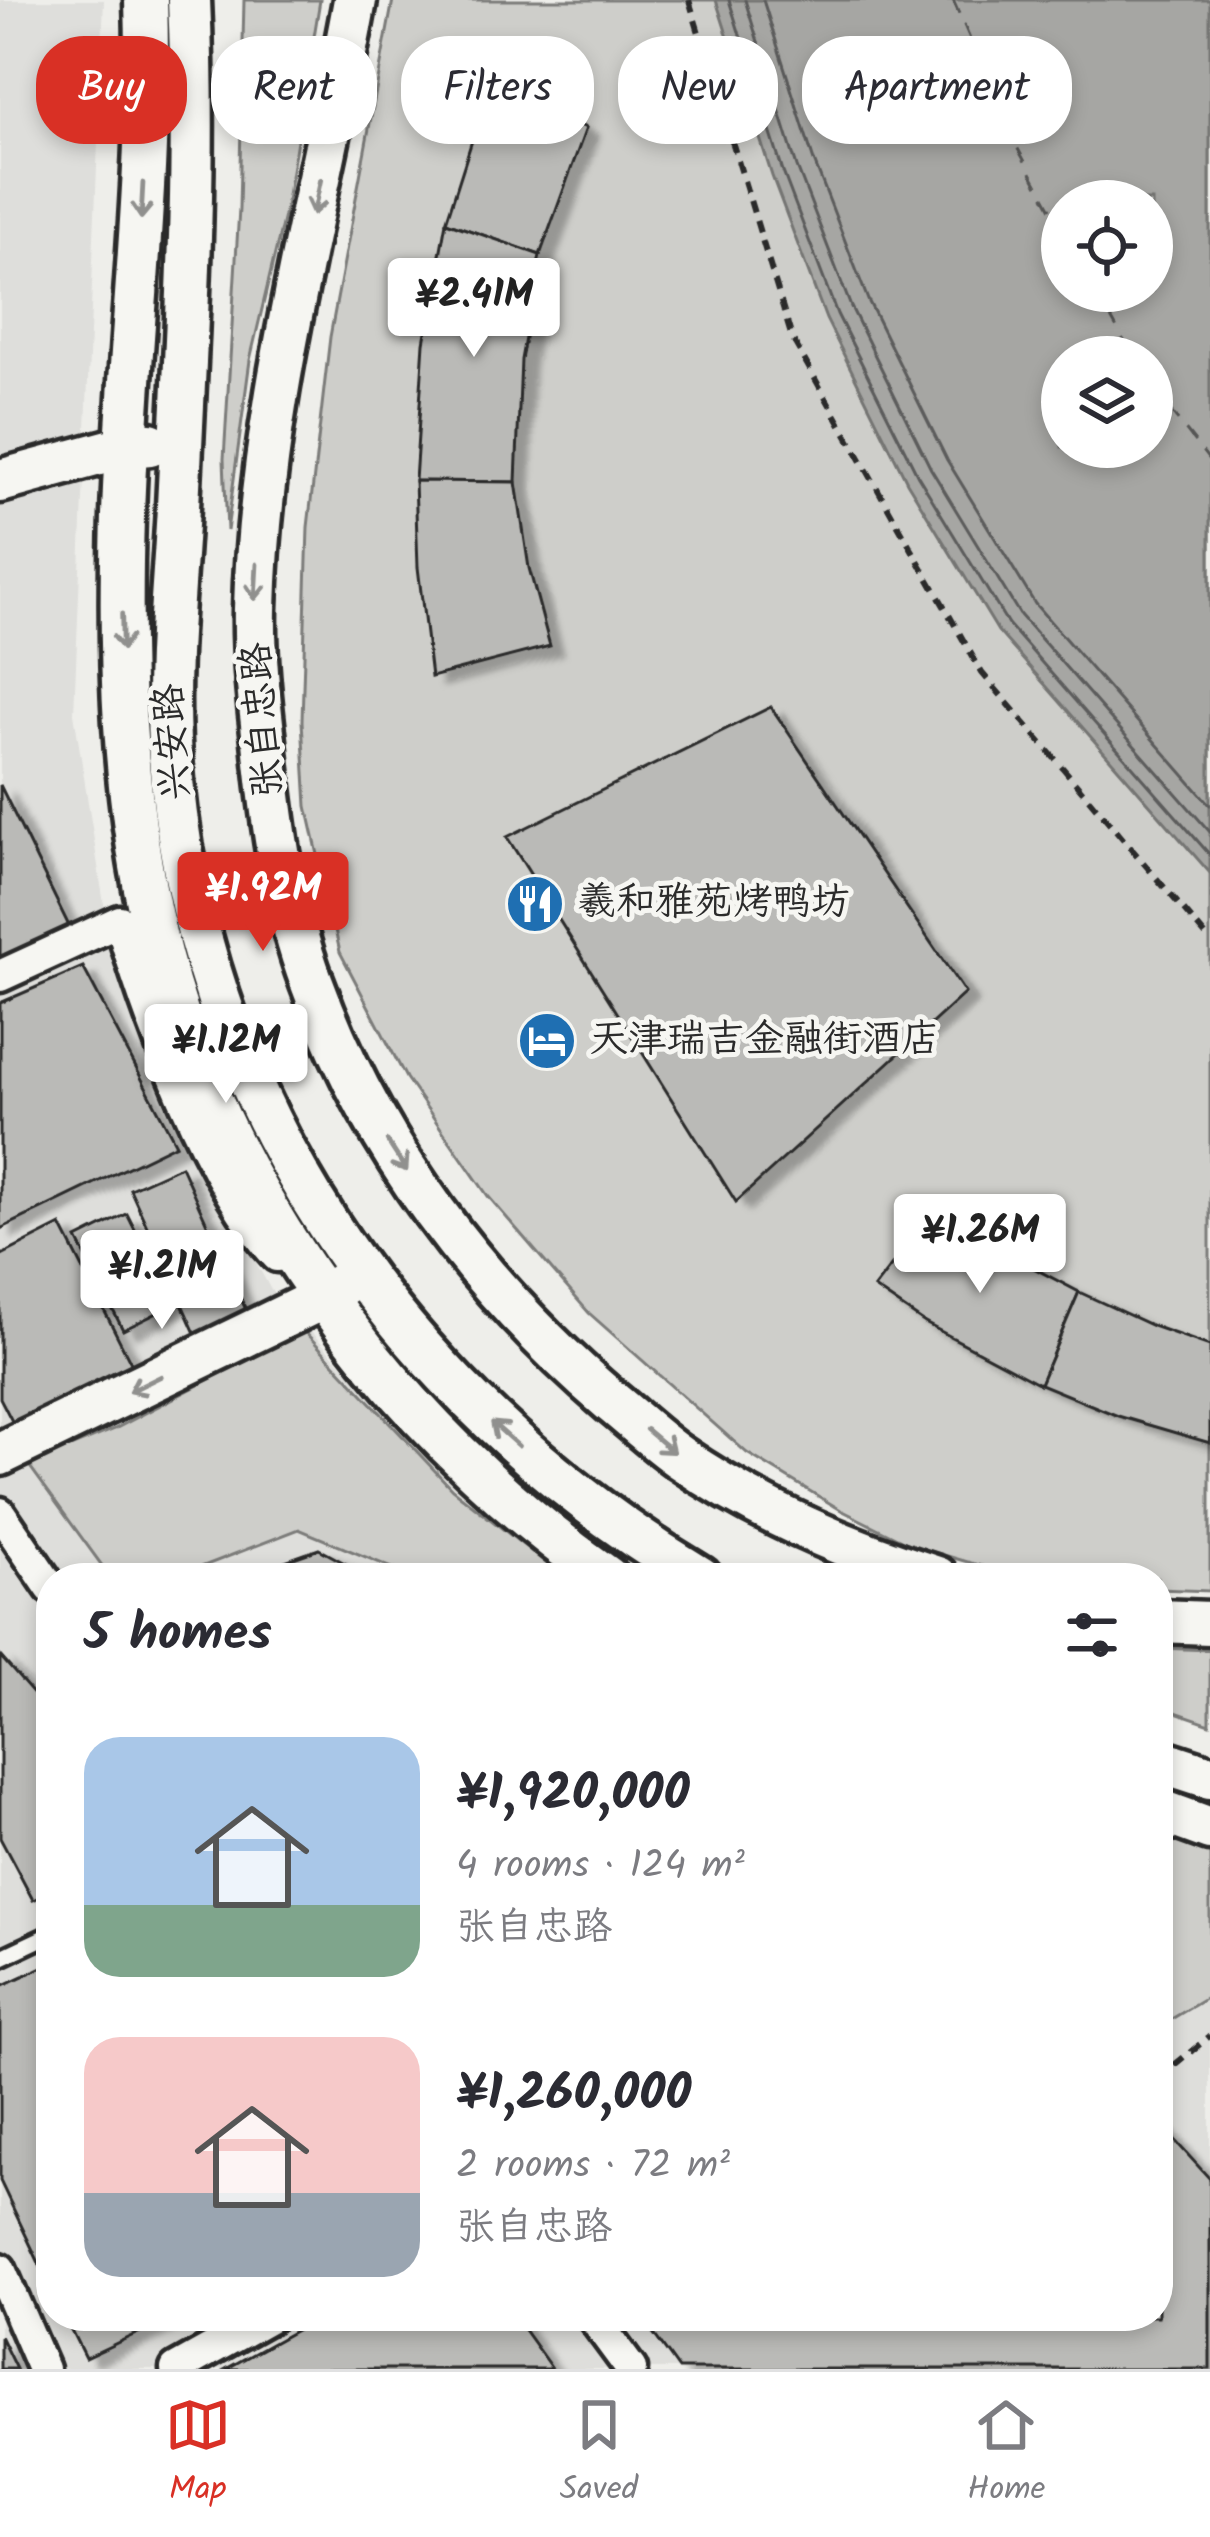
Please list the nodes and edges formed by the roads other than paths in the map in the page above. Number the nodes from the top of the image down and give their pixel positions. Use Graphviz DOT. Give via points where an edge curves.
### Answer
graph roads {
  1 [pos="146,0"];
  2 [pos="189,0"];
  3 [pos="355,0"];
  4 [pos="181,442"];
  5 [pos="128,446"];
  6 [pos="0,482"];
  7 [pos="0,976"];
  8 [pos="360,1272"];
  9 [pos="322,1298"];
  10 [pos="0,1454"];
  11 [pos="0,1513"];
  12 [pos="589,1563"];
  13 [pos="677,1563"];
  14 [pos="895,1563"];
  15 [pos="36,1566"];
  16 [pos="1173,1622"];
  17 [pos="1210,1623"];
  18 [pos="1173,1765"];
  19 [pos="1210,1777"];
  20 [pos="1173,1815"];
  21 [pos="1210,1829"];
  22 [pos="36,1941"];
  23 [pos="0,1958"];
  24 [pos="0,2269"];
  25 [pos="244,2331"];
  26 [pos="603,2331"];
  27 [pos="43,2369"];
  28 [pos="176,2369"];
  29 [pos="631,2369"];
  1 -- 5 [label="main road, 兴安路, one-way"];
  2 -- 4 [label="main road, 兴安路" via="194,104"];
  3 -- 14 [label="main road, 张自忠路, one-way" via="278,392 255,613 276,838 310,980 383,1135 433,1212 561,1358 678,1456 753,1501"];
  4 -- 5 [label="main road"];
  4 -- 8 [label="main road, 兴安路" via="169,742 198,930 224,1022 276,1136"];
  5 -- 6 [label="main road"];
  5 -- 9 [label="main road, 兴安路, one-way" via="123,692 129,785 154,929 214,1103"];
  7 -- 9 [label="street" via="120,921 184,1095 237,1205"];
  8 -- 9 [label="main road"];
  13 -- 8 [label="main road, 兴安路, one-way" via="499,1429"];
  9 -- 10 [label="main road, one-way"];
  9 -- 12 [label="main road, 兴安路" via="452,1447"];
  11 -- 15 [label="street"];
  16 -- 17 [label="main road"];
  18 -- 19 [label="main road"];
  20 -- 21 [label="main road"];
  22 -- 23 [label="lane"];
  24 -- 27 [label="street"];
  25 -- 28 [label="street"];
  26 -- 29 [label="street"];
}
